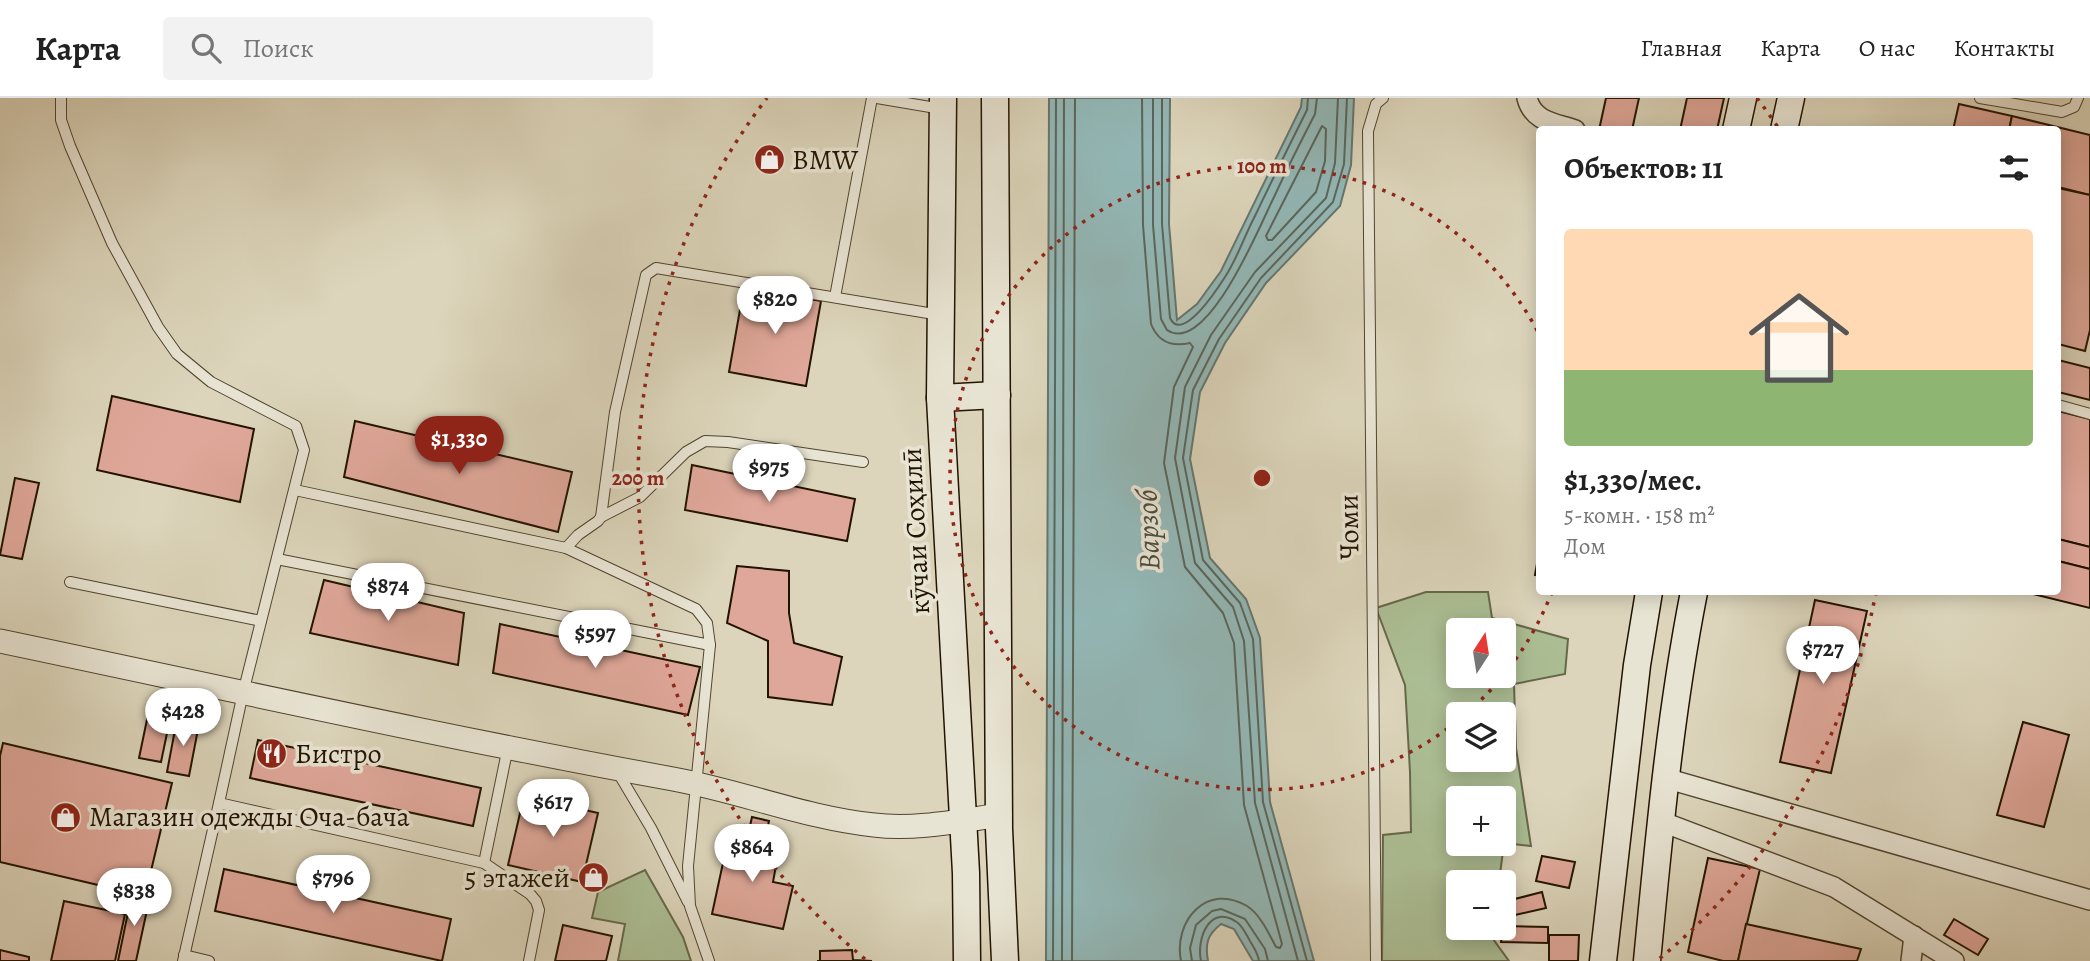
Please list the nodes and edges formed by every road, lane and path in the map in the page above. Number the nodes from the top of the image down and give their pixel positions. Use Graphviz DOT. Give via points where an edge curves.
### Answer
graph roads {
  1 [pos="61,98"];
  2 [pos="874,98"];
  3 [pos="995,98"];
  4 [pos="1383,98"];
  5 [pos="1527,98"];
  6 [pos="1743,98"];
  7 [pos="1791,98"];
  8 [pos="1980,98"];
  9 [pos="2078,98"];
  10 [pos="943,104"];
  11 [pos="1563,126"];
  12 [pos="1737,126"];
  13 [pos="1785,126"];
  14 [pos="835,297"];
  15 [pos="940,315"];
  16 [pos="997,395"];
  17 [pos="940,398"];
  18 [pos="2061,406"];
  19 [pos="2090,414"];
  20 [pos="863,462"];
  21 [pos="295,489"];
  22 [pos="601,517"];
  23 [pos="566,548"];
  24 [pos="277,559"];
  25 [pos="69,582"];
  26 [pos="1649,595"];
  27 [pos="1692,595"];
  28 [pos="261,621"];
  29 [pos="1,645"];
  30 [pos="710,645"];
  31 [pos="243,693"];
  32 [pos="508,747"];
  33 [pos="615,768"];
  34 [pos="1665,778"];
  35 [pos="696,783"];
  36 [pos="219,803"];
  37 [pos="1000,815"];
  38 [pos="962,821"];
  39 [pos="1660,821"];
  40 [pos="484,863"];
  41 [pos="2090,900"];
  42 [pos="690,906"];
  43 [pos="1914,936"];
  44 [pos="183,958"];
  45 [pos="209,961"];
  46 [pos="529,961"];
  47 [pos="709,961"];
  48 [pos="967,961"];
  49 [pos="1005,961"];
  50 [pos="1376,961"];
  51 [pos="1603,961"];
  52 [pos="1647,961"];
  53 [pos="1911,961"];
  54 [pos="1954,961"];
  1 -- 21 [label="lane" via="61,120 70,146 112,243 158,327 177,354 211,382 296,426 304,450"];
  2 -- 10 [label="lane"];
  2 -- 14 [label="lane"];
  3 -- 16 [label="main road"];
  4 -- 50 [label="lane, Чоми" via="1376,104 1368,131"];
  5 -- 11 [label="street" via="1539,118"];
  6 -- 12 [label="main road"];
  7 -- 13 [label="main road"];
  8 -- 9 [label="lane" via="2062,112 2074,107"];
  10 -- 15 [label="main road, кӯчаи Соҳилӣ"];
  14 -- 15 [label="lane"];
  14 -- 22 [label="lane" via="650,270 615,412"];
  15 -- 17 [label="main road, кӯчаи Соҳилӣ"];
  16 -- 17 [label="main road"];
  16 -- 37 [label="main road"];
  17 -- 38 [label="main road, кӯчаи Соҳилӣ"];
  18 -- 19 [label="lane"];
  20 -- 22 [label="lane" via="705,442 686,452 640,497"];
  21 -- 23 [label="lane"];
  21 -- 24 [label="lane"];
  22 -- 23 [label="lane"];
  23 -- 30 [label="lane" via="696,609 707,623"];
  24 -- 28 [label="lane"];
  24 -- 30 [label="lane"];
  25 -- 28 [label="lane"];
  26 -- 51 [label="main road"];
  27 -- 34 [label="main road"];
  28 -- 31 [label="lane"];
  29 -- 31 [label="street"];
  30 -- 35 [label="lane"];
  31 -- 32 [label="street"];
  31 -- 36 [label="lane"];
  32 -- 33 [label="street"];
  32 -- 40 [label="lane"];
  33 -- 35 [label="street"];
  33 -- 42 [label="lane"];
  34 -- 39 [label="main road"];
  34 -- 41 [label="street"];
  35 -- 38 [label="street" via="873,825"];
  35 -- 42 [label="lane"];
  36 -- 40 [label="lane"];
  36 -- 44 [label="lane"];
  37 -- 38 [label="street"];
  37 -- 49 [label="main road"];
  38 -- 48 [label="main road, кӯчаи Соҳилӣ"];
  39 -- 43 [label="street" via="1834,887"];
  39 -- 52 [label="main road"];
  40 -- 46 [label="lane" via="536,901 540,910"];
  42 -- 47 [label="lane"];
  43 -- 53 [label="street"];
  43 -- 54 [label="street"];
  44 -- 45 [label="lane"];
}
